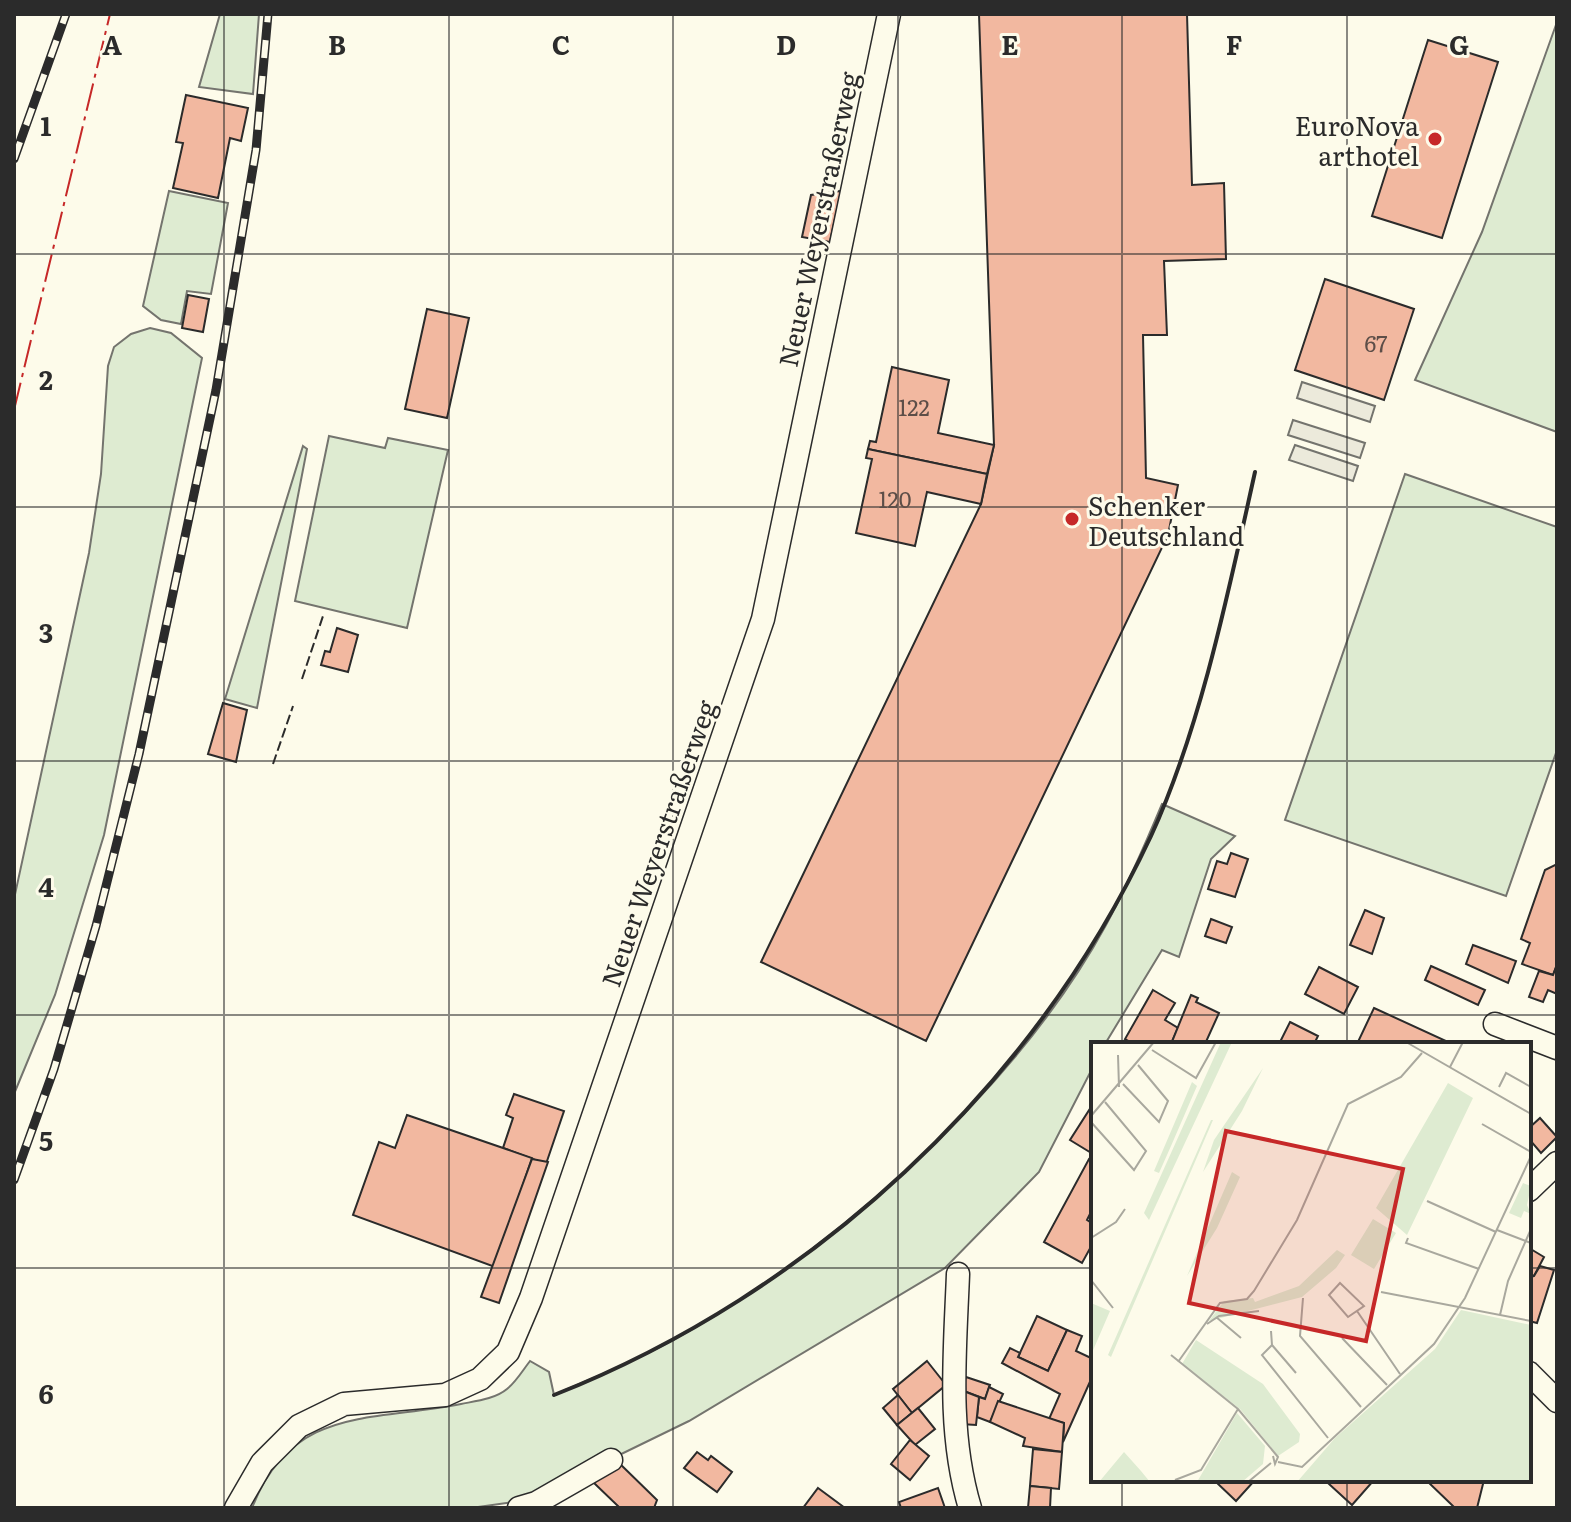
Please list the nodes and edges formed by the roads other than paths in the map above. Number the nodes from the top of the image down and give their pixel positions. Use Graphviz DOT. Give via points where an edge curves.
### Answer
graph roads {
  1 [pos="889,14"];
  2 [pos="1495,1024"];
  3 [pos="1557,1048"];
  4 [pos="1557,1163"];
  5 [pos="1531,1188"];
  6 [pos="958,1274"];
  7 [pos="1531,1375"];
  8 [pos="1557,1401"];
  9 [pos="611,1460"];
  10 [pos="236,1508"];
  11 [pos="519,1508"];
  12 [pos="970,1508"];
  1 -- 10 [label="street, Neuer Weyerstraßerweg" via="763,619 508,1352 480,1379 445,1395 344,1404 299,1426 262,1463"];
  2 -- 3 [label="street"];
  4 -- 5 [label="street"];
  6 -- 12 [label="street" via="953,1405"];
  7 -- 8 [label="street"];
  9 -- 11 [label="street"];
}
